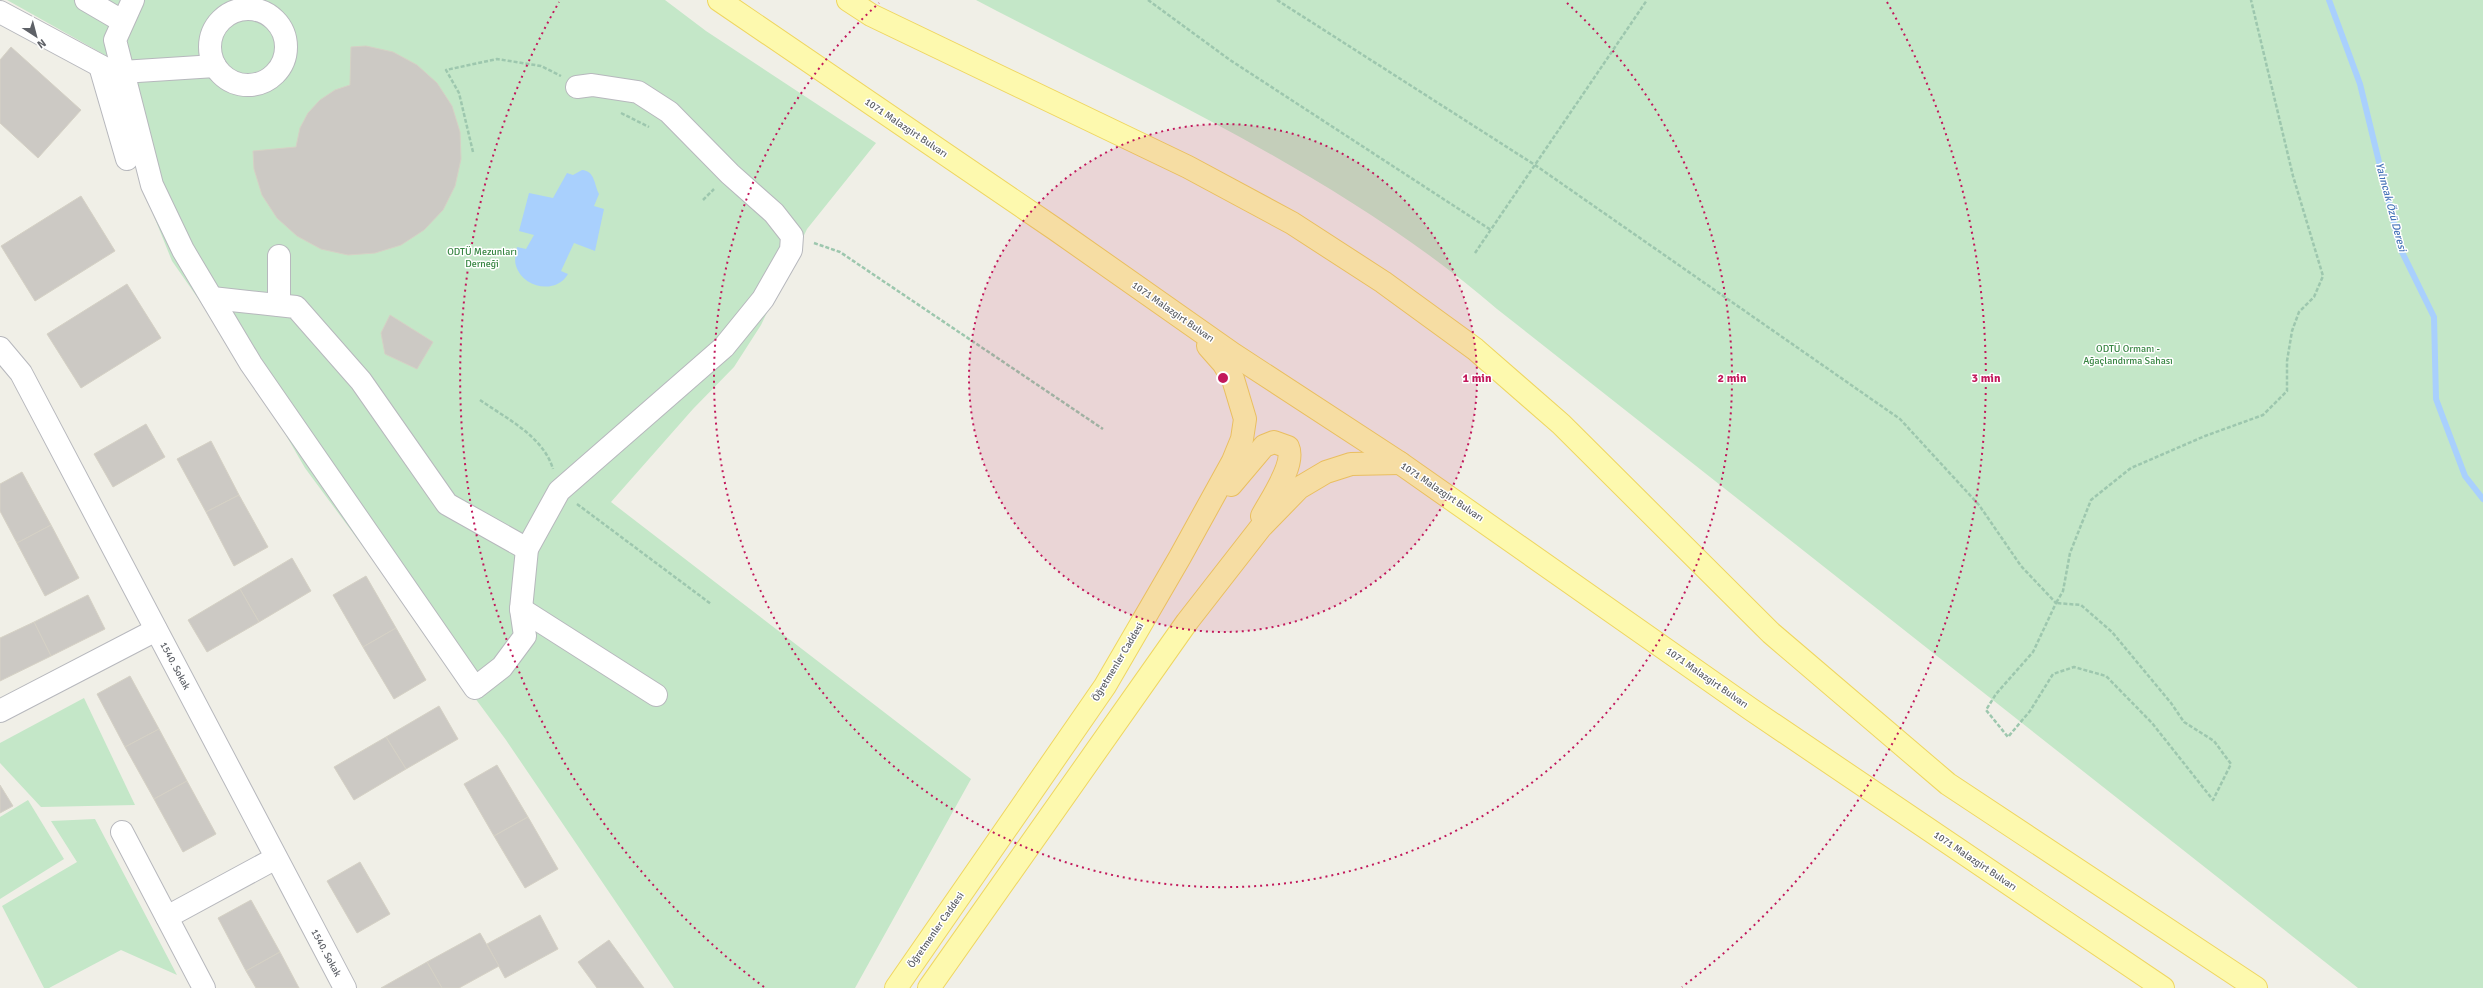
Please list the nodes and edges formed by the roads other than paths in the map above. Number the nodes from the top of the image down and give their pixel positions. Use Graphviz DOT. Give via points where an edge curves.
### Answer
graph roads {
  1 [pos="86,0"];
  2 [pos="134,0"];
  3 [pos="719,0"];
  4 [pos="848,0"];
  5 [pos="229,6"];
  6 [pos="0,12"];
  7 [pos="122,21"];
  8 [pos="215,66"];
  9 [pos="111,70"];
  10 [pos="577,87"];
  11 [pos="127,159"];
  12 [pos="279,256"];
  13 [pos="212,298"];
  14 [pos="279,305"];
  15 [pos="1184,320"];
  16 [pos="0,348"];
  17 [pos="1400,463"];
  18 [pos="1193,534"];
  19 [pos="527,549"];
  20 [pos="1236,560"];
  21 [pos="521,608"];
  22 [pos="156,630"];
  23 [pos="656,695"];
  24 [pos="0,711"];
  25 [pos="122,832"];
  26 [pos="276,858"];
  27 [pos="167,917"];
  28 [pos="204,988"];
  29 [pos="345,988"];
  30 [pos="896,988"];
  31 [pos="929,988"];
  32 [pos="2162,988"];
  33 [pos="2256,988"];
  1 -- 7 [label="street"];
  2 -- 7 [label="street"];
  3 -- 15 [label="main road, 1071 Malazgirt Bulvarı"];
  4 -- 33 [label="main road" via="871,15 1188,167 1292,223 1383,282 1475,349 1562,424 1771,633 1948,784"];
  5 -- 8 [label="street" via="213,32 210,47"];
  5 -- 8 [label="street" via="263,12 275,20 284,33 286,47 283,62 275,74 263,83 248,86 233,83"];
  6 -- 9 [label="street"];
  7 -- 9 [label="street" via="115,40"];
  8 -- 9 [label="street"];
  9 -- 11 [label="street"];
  9 -- 13 [label="street" via="152,185 183,250"];
  10 -- 19 [label="street" via="592,86 638,92 669,112 730,174 774,213 792,236 791,250 763,299 724,347 560,491"];
  12 -- 14 [label="street"];
  13 -- 14 [label="street"];
  13 -- 21 [label="street" via="251,364 475,688 502,667 525,636"];
  14 -- 19 [label="street" via="296,307 361,381 447,504"];
  15 -- 17 [label="main road, 1071 Malazgirt Bulvarı"];
  15 -- 18 [label="main road, Öğretmenler Caddesi" via="1223,363 1240,396 1245,419 1242,440 1233,461"];
  16 -- 22 [label="street, 1540. Sokak" via="21,373"];
  17 -- 20 [label="main road" via="1351,464 1326,472 1299,488 1261,527"];
  17 -- 32 [label="main road, 1071 Malazgirt Bulvarı" via="1746,705"];
  18 -- 20 [label="main road" via="1264,446 1274,442 1288,447 1291,454 1288,467"];
  18 -- 30 [label="main road, Öğretmenler Caddesi" via="1105,686"];
  19 -- 21 [label="street"];
  20 -- 31 [label="main road" via="1187,622"];
  21 -- 23 [label="street"];
  22 -- 24 [label="street"];
  22 -- 26 [label="street, 1540. Sokak"];
  25 -- 27 [label="street"];
  26 -- 27 [label="street"];
  26 -- 29 [label="street, 1540. Sokak"];
  27 -- 28 [label="street"];
}
